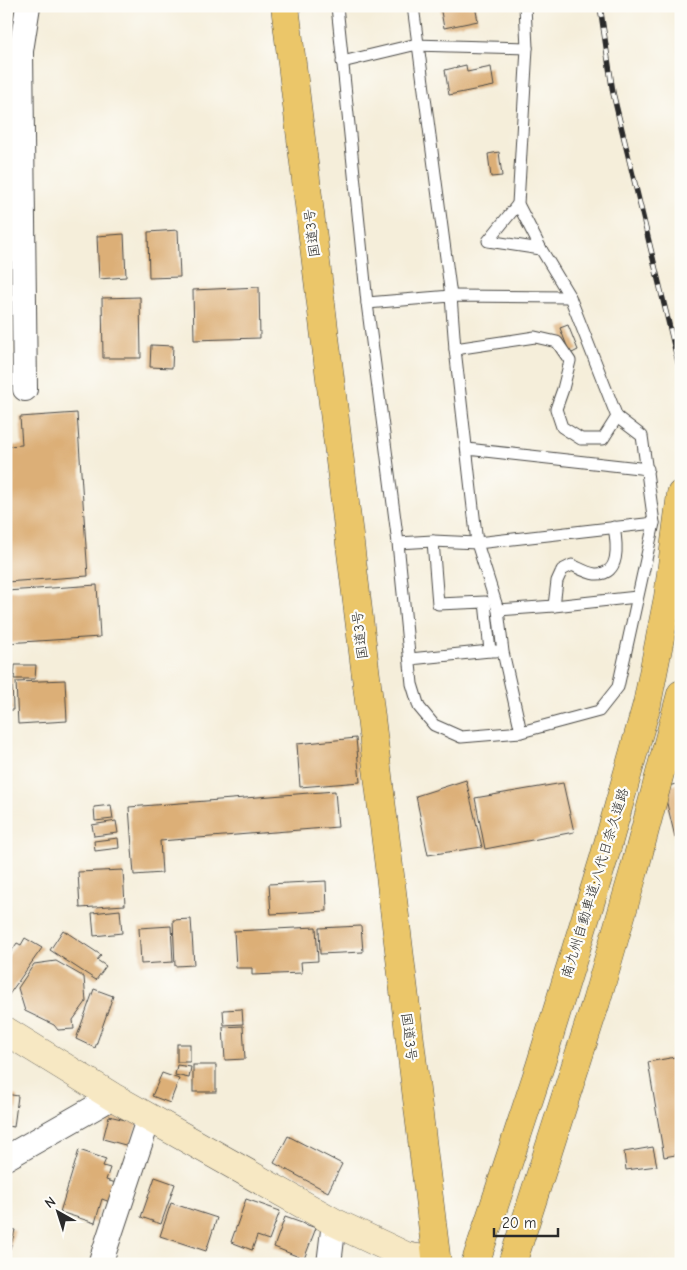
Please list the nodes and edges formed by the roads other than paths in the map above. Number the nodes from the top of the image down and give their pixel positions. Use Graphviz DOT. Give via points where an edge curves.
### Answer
graph roads {
  1 [pos="28,6"];
  2 [pos="285,6"];
  3 [pos="337,6"];
  4 [pos="413,6"];
  5 [pos="525,6"];
  6 [pos="418,46"];
  7 [pos="527,48"];
  8 [pos="342,62"];
  9 [pos="518,204"];
  10 [pos="541,249"];
  11 [pos="451,296"];
  12 [pos="570,296"];
  13 [pos="367,303"];
  14 [pos="455,349"];
  15 [pos="25,389"];
  16 [pos="617,417"];
  17 [pos="467,449"];
  18 [pos="648,469"];
  19 [pos="681,494"];
  20 [pos="654,523"];
  21 [pos="614,527"];
  22 [pos="433,540"];
  23 [pos="398,543"];
  24 [pos="477,543"];
  25 [pos="637,597"];
  26 [pos="554,606"];
  27 [pos="498,610"];
  28 [pos="490,650"];
  29 [pos="502,652"];
  30 [pos="410,659"];
  31 [pos="681,694"];
  32 [pos="521,732"];
  33 [pos="596,1002"];
  34 [pos="6,1031"];
  35 [pos="114,1097"];
  36 [pos="149,1117"];
  37 [pos="6,1158"];
  38 [pos="334,1222"];
  39 [pos="436,1263"];
  40 [pos="100,1264"];
  41 [pos="329,1264"];
  42 [pos="475,1264"];
  43 [pos="512,1264"];
  44 [pos="526,1264"];
  1 -- 15 [label="street" via="21,51"];
  2 -- 39 [label="highway, 国道3号"];
  3 -- 8 [label="lane"];
  4 -- 6 [label="lane"];
  5 -- 7 [label="lane"];
  6 -- 7 [label="lane"];
  6 -- 8 [label="lane"];
  6 -- 11 [label="lane"];
  7 -- 9 [label="lane"];
  8 -- 13 [label="lane"];
  9 -- 10 [label="lane"];
  9 -- 10 [label="lane" via="488,241"];
  10 -- 12 [label="lane"];
  11 -- 12 [label="lane"];
  11 -- 13 [label="lane"];
  11 -- 14 [label="lane"];
  12 -- 16 [label="lane"];
  13 -- 23 [label="lane"];
  14 -- 16 [label="lane" via="536,337 557,342 570,361 556,409 562,427 581,439 603,439"];
  14 -- 17 [label="lane"];
  16 -- 18 [label="lane" via="642,436"];
  17 -- 18 [label="lane"];
  17 -- 24 [label="lane"];
  18 -- 20 [label="lane"];
  19 -- 42 [label="highway, 南九州自動車道;八代日奈久道路" via="668,597 647,704 604,858"];
  20 -- 21 [label="lane"];
  20 -- 25 [label="lane"];
  21 -- 24 [label="lane"];
  21 -- 26 [label="lane" via="618,547 614,564 602,574 592,574 572,565 562,570 557,580"];
  22 -- 23 [label="lane"];
  22 -- 24 [label="lane"];
  22 -- 28 [label="lane" via="438,604 485,602"];
  23 -- 30 [label="lane"];
  24 -- 27 [label="lane"];
  25 -- 26 [label="lane"];
  25 -- 32 [label="lane" via="618,687 599,711"];
  26 -- 27 [label="lane"];
  27 -- 29 [label="lane"];
  28 -- 29 [label="lane"];
  28 -- 30 [label="lane"];
  29 -- 32 [label="lane"];
  30 -- 32 [label="lane" via="412,684 419,707 434,725 461,737"];
  31 -- 33 [label="highway"];
  33 -- 43 [label="highway"];
  33 -- 44 [label="highway" via="586,1061"];
  34 -- 35 [label="street"];
  35 -- 36 [label="street"];
  35 -- 37 [label="street"];
  36 -- 38 [label="street"];
  36 -- 40 [label="street"];
  38 -- 39 [label="street" via="406,1256"];
  38 -- 41 [label="street"];
}
